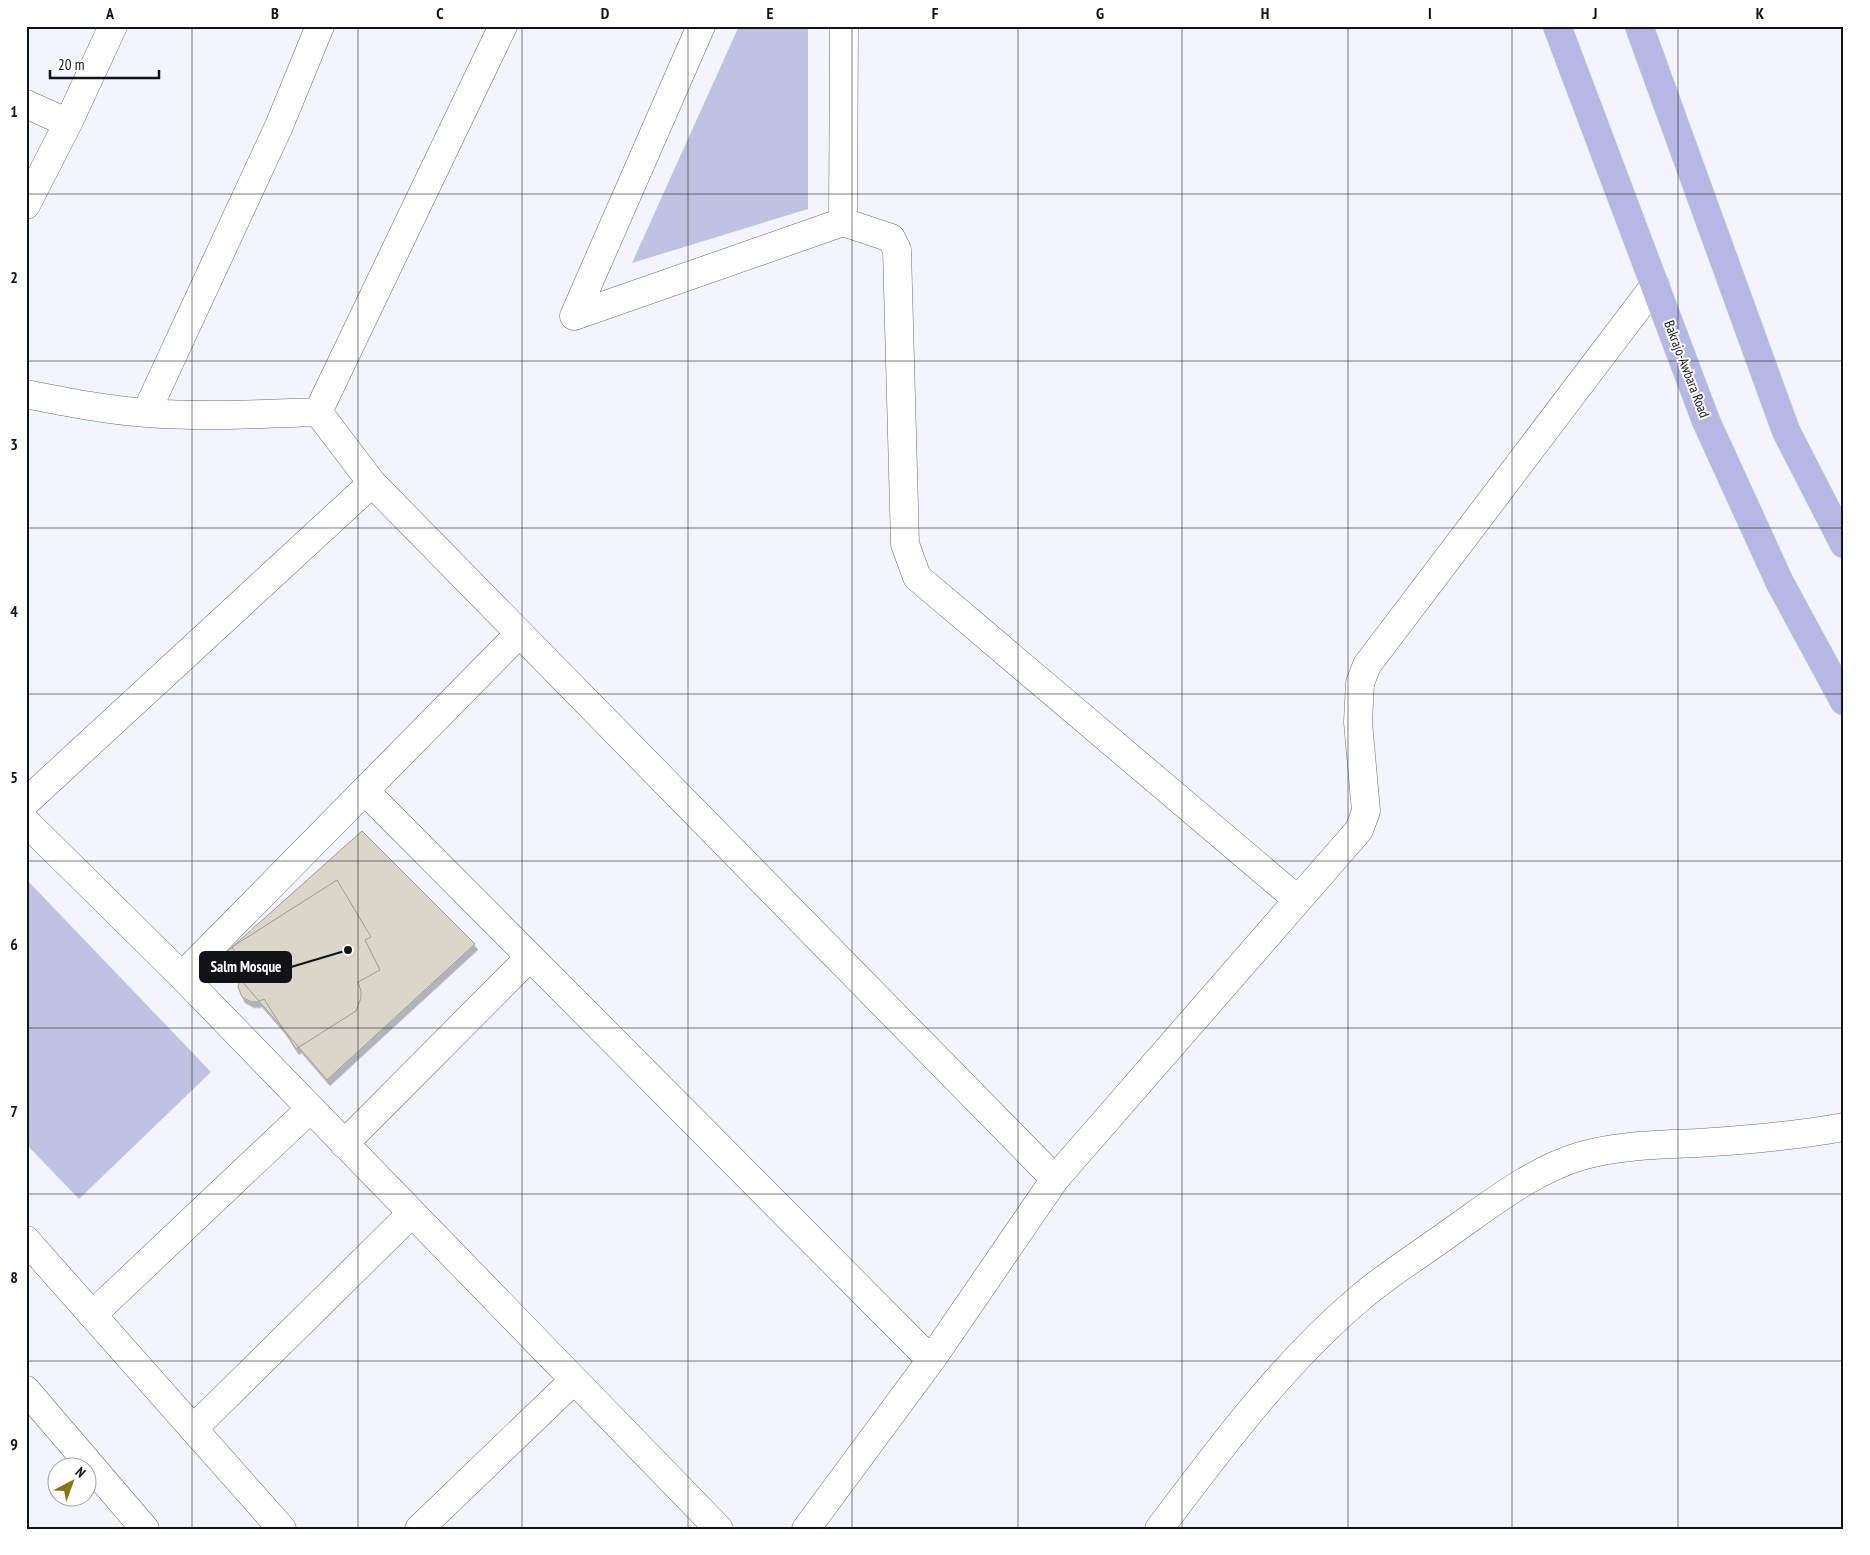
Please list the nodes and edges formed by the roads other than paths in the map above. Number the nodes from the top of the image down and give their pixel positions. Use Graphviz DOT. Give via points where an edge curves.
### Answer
graph roads {
  1 [pos="113,26"];
  2 [pos="320,26"];
  3 [pos="503,26"];
  4 [pos="701,26"];
  5 [pos="844,26"];
  6 [pos="1557,26"];
  7 [pos="1639,26"];
  8 [pos="26,104"];
  9 [pos="68,124"];
  10 [pos="26,205"];
  11 [pos="843,222"];
  12 [pos="1655,285"];
  13 [pos="26,394"];
  14 [pos="146,412"];
  15 [pos="318,412"];
  16 [pos="372,483"];
  17 [pos="1844,544"];
  18 [pos="519,634"];
  19 [pos="1844,701"];
  20 [pos="365,791"];
  21 [pos="26,802"];
  22 [pos="26,822"];
  23 [pos="1298,900"];
  24 [pos="530,957"];
  25 [pos="182,976"];
  26 [pos="310,1109"];
  27 [pos="1844,1127"];
  28 [pos="344,1144"];
  29 [pos="1054,1179"];
  30 [pos="412,1213"];
  31 [pos="26,1240"];
  32 [pos="92,1315"];
  33 [pos="931,1360"];
  34 [pos="574,1380"];
  35 [pos="26,1390"];
  36 [pos="193,1429"];
  37 [pos="145,1529"];
  38 [pos="282,1529"];
  39 [pos="419,1529"];
  40 [pos="719,1529"];
  41 [pos="806,1529"];
  42 [pos="1159,1529"];
  1 -- 9 [label="street"];
  2 -- 14 [label="street" via="279,126"];
  3 -- 15 [label="street"];
  4 -- 11 [label="street" via="574,316"];
  5 -- 11 [label="street"];
  6 -- 12 [label="main road, Bakrajo-Awbara Road"];
  7 -- 17 [label="main road" via="1786,431"];
  8 -- 9 [label="street"];
  9 -- 10 [label="street"];
  11 -- 23 [label="street" via="891,238 897,250 905,544 917,577"];
  12 -- 19 [label="main road, Bakrajo-Awbara Road" via="1706,421 1772,565"];
  12 -- 23 [label="street" via="1366,665 1360,683 1358,722 1366,811 1359,830"];
  13 -- 14 [label="street"];
  14 -- 15 [label="street" via="198,415"];
  15 -- 16 [label="street"];
  16 -- 18 [label="street"];
  16 -- 21 [label="street"];
  18 -- 20 [label="street"];
  18 -- 29 [label="street"];
  20 -- 24 [label="street"];
  20 -- 25 [label="street"];
  22 -- 25 [label="street"];
  23 -- 29 [label="street"];
  24 -- 28 [label="street"];
  24 -- 33 [label="street"];
  25 -- 26 [label="street"];
  26 -- 28 [label="street"];
  26 -- 32 [label="street"];
  27 -- 42 [label="street" via="1765,1139 1611,1150 1550,1167 1509,1190 1360,1298 1293,1361 1263,1394"];
  28 -- 30 [label="street"];
  29 -- 33 [label="street"];
  30 -- 34 [label="street"];
  30 -- 36 [label="street"];
  31 -- 32 [label="street"];
  32 -- 36 [label="street"];
  33 -- 41 [label="street"];
  34 -- 39 [label="street"];
  34 -- 40 [label="street"];
  35 -- 37 [label="street"];
  36 -- 38 [label="street"];
}
